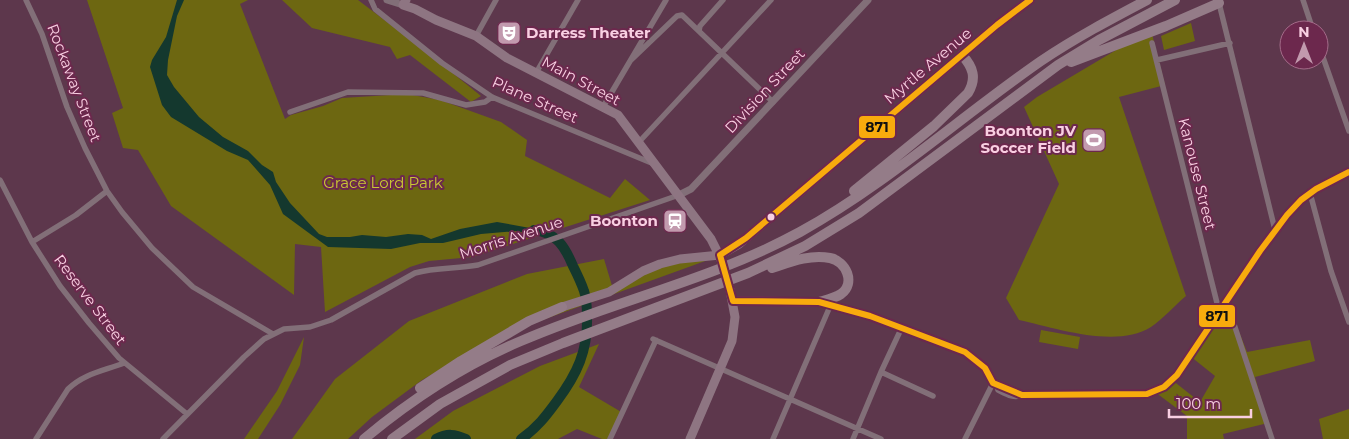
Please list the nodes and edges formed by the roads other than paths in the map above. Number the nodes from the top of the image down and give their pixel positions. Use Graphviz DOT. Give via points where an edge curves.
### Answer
graph roads {
  1 [pos="26,0"];
  2 [pos="371,0"];
  3 [pos="388,0"];
  4 [pos="496,0"];
  5 [pos="578,0"];
  6 [pos="666,0"];
  7 [pos="723,0"];
  8 [pos="771,0"];
  9 [pos="1030,0"];
  10 [pos="1147,0"];
  11 [pos="1175,0"];
  12 [pos="1303,0"];
  13 [pos="1220,1"];
  14 [pos="405,2"];
  15 [pos="863,2"];
  16 [pos="1310,20"];
  17 [pos="699,31"];
  18 [pos="476,36"];
  19 [pos="1152,43"];
  20 [pos="1230,43"];
  21 [pos="722,53"];
  22 [pos="962,55"];
  23 [pos="631,60"];
  24 [pos="1157,60"];
  25 [pos="1058,65"];
  26 [pos="1327,70"];
  27 [pos="536,73"];
  28 [pos="492,97"];
  29 [pos="773,102"];
  30 [pos="603,108"];
  31 [pos="290,112"];
  32 [pos="1349,132"];
  33 [pos="638,142"];
  34 [pos="656,165"];
  35 [pos="1349,172"];
  36 [pos="0,180"];
  37 [pos="107,191"];
  38 [pos="1310,193"];
  39 [pos="681,198"];
  40 [pos="843,206"];
  41 [pos="1275,230"];
  42 [pos="32,242"];
  43 [pos="720,257"];
  44 [pos="729,286"];
  45 [pos="709,288"];
  46 [pos="1226,300"];
  47 [pos="733,301"];
  48 [pos="819,302"];
  49 [pos="831,304"];
  50 [pos="565,306"];
  51 [pos="1219,311"];
  52 [pos="1349,322"];
  53 [pos="902,327"];
  54 [pos="273,334"];
  55 [pos="124,363"];
  56 [pos="721,368"];
  57 [pos="881,372"];
  58 [pos="995,384"];
  59 [pos="933,396"];
  60 [pos="790,399"];
  61 [pos="186,414"];
  62 [pos="858,428"];
  63 [pos="36,439"];
  64 [pos="163,439"];
  65 [pos="356,439"];
  66 [pos="364,439"];
  67 [pos="392,439"];
  68 [pos="610,439"];
  69 [pos="690,439"];
  70 [pos="773,439"];
  71 [pos="853,439"];
  72 [pos="881,439"];
  73 [pos="965,439"];
  74 [pos="1272,439"];
  1 -- 37 [label="street, Rockaway Street" via="50,53 67,107"];
  2 -- 28 [label="street, Plane Street" via="375,9 461,78"];
  3 -- 14 [label="street, Main Street"];
  4 -- 18 [label="street"];
  5 -- 27 [label="street"];
  6 -- 23 [label="street"];
  7 -- 17 [label="street"];
  8 -- 21 [label="street"];
  9 -- 22 [label="main road, Myrtle Avenue"];
  10 -- 40 [label="highway" via="1040,62"];
  11 -- 25 [label="highway"];
  12 -- 16 [label="street"];
  13 -- 20 [label="street"];
  13 -- 25 [label="highway" via="1153,32"];
  14 -- 18 [label="main road, Main Street" via="436,20"];
  15 -- 29 [label="street, Division Street"];
  17 -- 21 [label="street"];
  17 -- 23 [label="street" via="684,16 677,16"];
  18 -- 27 [label="main road, Main Street"];
  19 -- 24 [label="street, Kanouse Street"];
  20 -- 24 [label="street"];
  20 -- 41 [label="street"];
  21 -- 29 [label="street"];
  21 -- 33 [label="street"];
  22 -- 40 [label="highway" via="974,76 968,93 927,133 850,195"];
  22 -- 43 [label="main road, Myrtle Avenue"];
  23 -- 30 [label="street"];
  24 -- 51 [label="street, Kanouse Street"];
  25 -- 45 [label="highway" via="841,225 781,258"];
  26 -- 32 [label="street"];
  27 -- 30 [label="main road, Main Street"];
  28 -- 31 [label="street" via="485,102 466,105 423,93 348,92"];
  28 -- 34 [label="street, Plane Street"];
  29 -- 39 [label="street, Division Street"];
  30 -- 33 [label="main road, Main Street" via="621,118"];
  33 -- 34 [label="main road, Main Street"];
  34 -- 39 [label="main road, Main Street"];
  35 -- 38 [label="street"];
  36 -- 42 [label="street, Reserve Street"];
  37 -- 42 [label="street"];
  37 -- 54 [label="street, Rockaway Street" via="152,248 193,287"];
  38 -- 41 [label="street"];
  38 -- 52 [label="street" via="1330,271"];
  39 -- 43 [label="main road, Main Street" via="712,239"];
  39 -- 54 [label="street, Morris Avenue" via="478,265 415,272 331,320"];
  40 -- 66 [label="highway" via="743,260 515,344 466,368 414,400"];
  41 -- 46 [label="street"];
  42 -- 55 [label="street, Reserve Street" via="66,293"];
  43 -- 44 [label="main road, Main Street, bridge"];
  43 -- 50 [label="main road, Myrtle Avenue" via="660,264 600,295"];
  44 -- 45 [label="highway"];
  44 -- 47 [label="main road, Main Street"];
  44 -- 48 [label="highway" via="802,259 831,258 840,262 847,271 846,287 841,294"];
  45 -- 67 [label="highway" via="519,361 432,409"];
  46 -- 51 [label="street"];
  46 -- 74 [label="street"];
  47 -- 48 [label="main road"];
  47 -- 56 [label="main road, Main Street" via="734,333"];
  48 -- 49 [label="street"];
  49 -- 53 [label="street"];
  49 -- 60 [label="street"];
  50 -- 65 [label="highway" via="529,321 444,372 393,407"];
  51 -- 58 [label="street" via="1177,375 1158,391 1139,395 1016,397 998,390"];
  53 -- 57 [label="street"];
  53 -- 58 [label="street" via="972,356"];
  54 -- 61 [label="street, Morris Avenue" via="258,343"];
  55 -- 61 [label="street, Reserve Street"];
  55 -- 63 [label="street" via="93,372 68,389"];
  56 -- 60 [label="street"];
  56 -- 68 [label="street" via="654,339"];
  56 -- 69 [label="main road, Main Street"];
  57 -- 59 [label="street"];
  57 -- 62 [label="street"];
  58 -- 73 [label="street"];
  60 -- 62 [label="street"];
  60 -- 70 [label="street"];
  61 -- 64 [label="street, Morris Avenue"];
  62 -- 71 [label="street"];
  62 -- 72 [label="street"];
}
